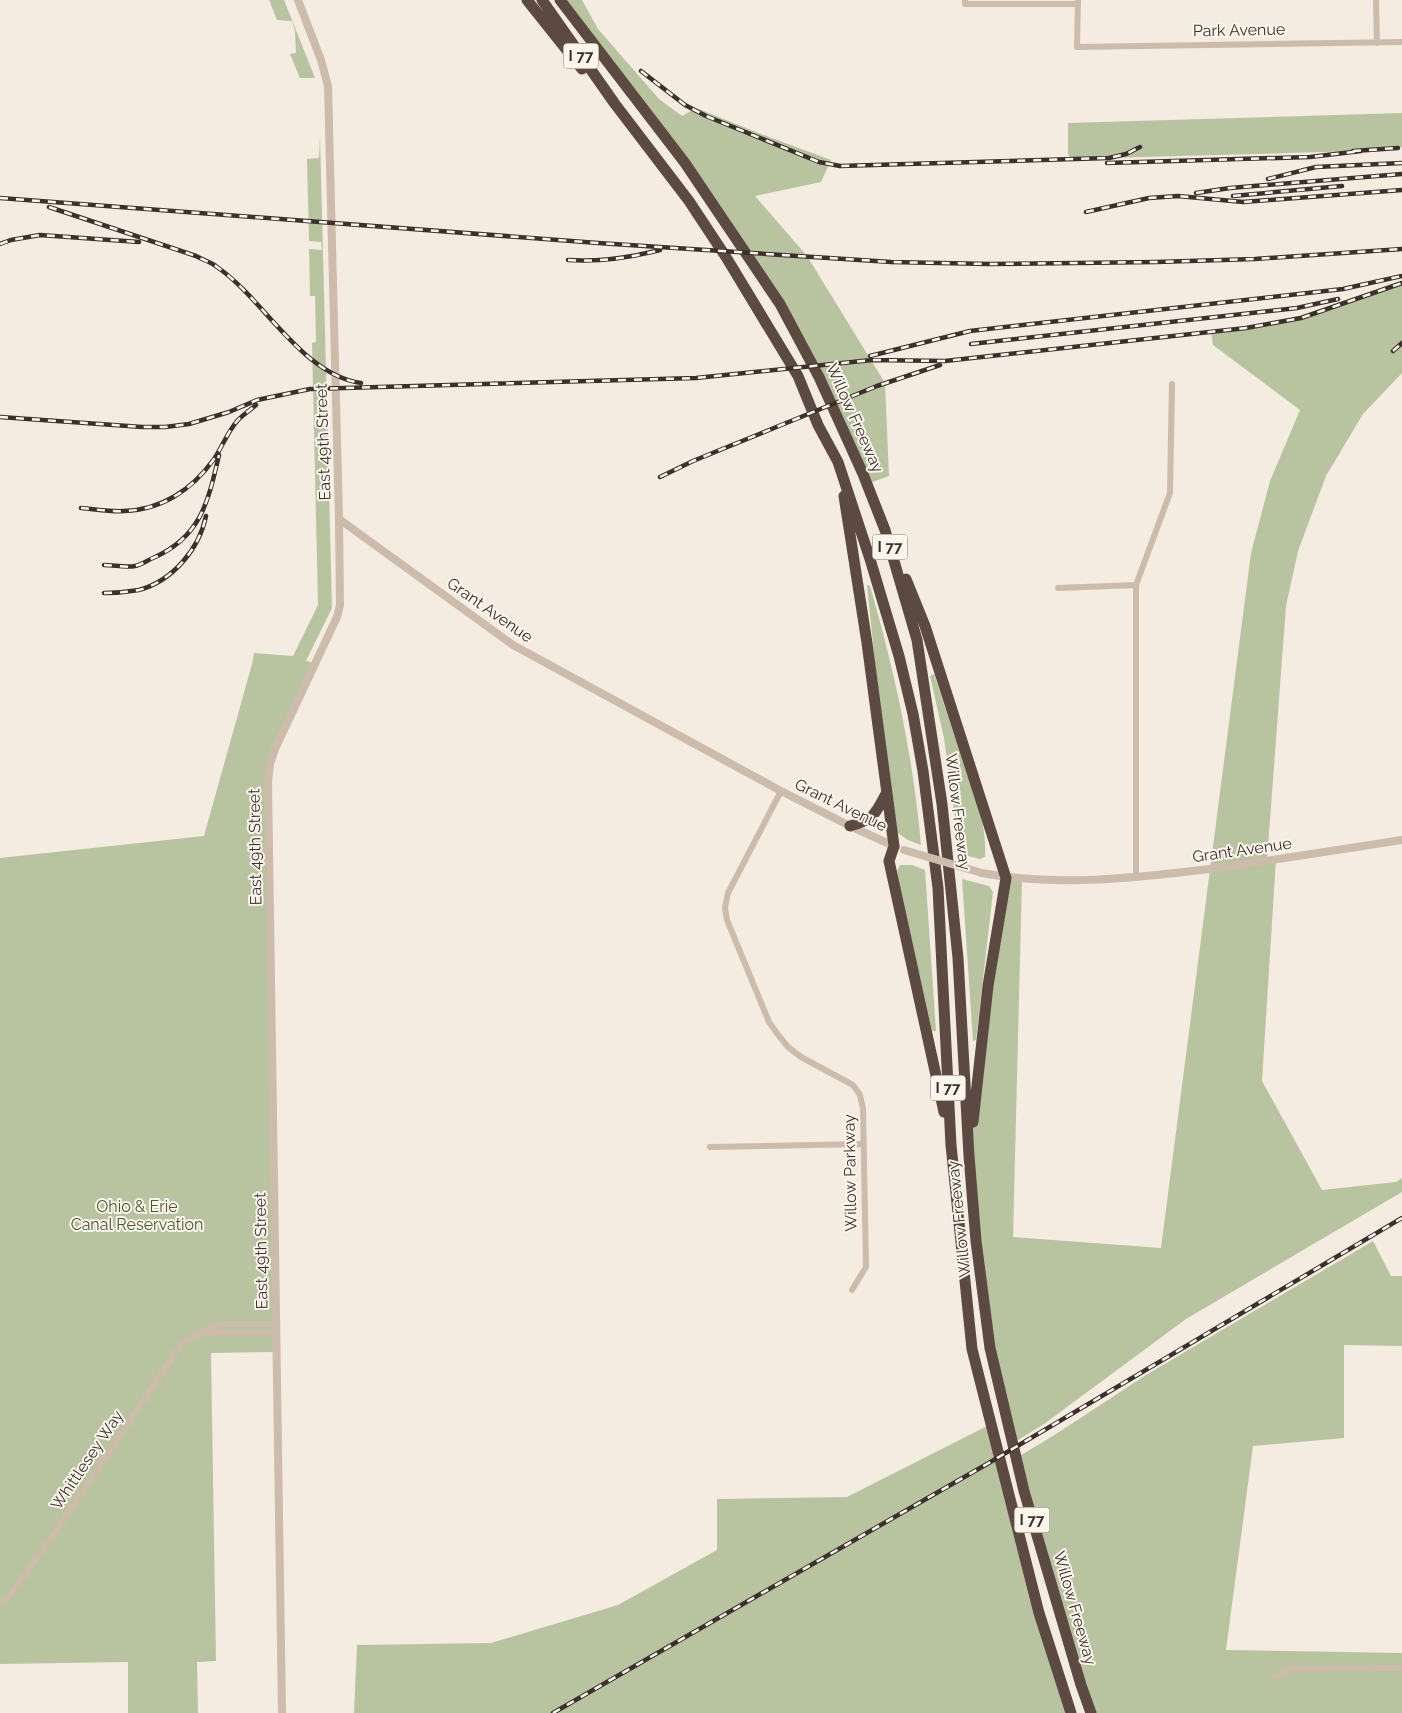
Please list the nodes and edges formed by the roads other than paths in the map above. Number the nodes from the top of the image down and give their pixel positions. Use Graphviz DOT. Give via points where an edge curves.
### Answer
graph roads {
  1 [pos="298,0"];
  2 [pos="527,0"];
  3 [pos="542,0"];
  4 [pos="560,0"];
  5 [pos="1376,0"];
  6 [pos="965,2"];
  7 [pos="1078,2"];
  8 [pos="1402,42"];
  9 [pos="1377,43"];
  10 [pos="615,104"];
  11 [pos="1172,384"];
  12 [pos="838,462"];
  13 [pos="339,519"];
  14 [pos="885,530"];
  15 [pos="1136,585"];
  16 [pos="1058,588"];
  17 [pos="781,791"];
  18 [pos="886,794"];
  19 [pos="850,826"];
  20 [pos="1402,840"];
  21 [pos="899,848"];
  22 [pos="1006,878"];
  23 [pos="1136,878"];
  24 [pos="863,1144"];
  25 [pos="951,1145"];
  26 [pos="710,1147"];
  27 [pos="969,1156"];
  28 [pos="852,1290"];
  29 [pos="276,1324"];
  30 [pos="199,1333"];
  31 [pos="276,1333"];
  32 [pos="0,1604"];
  33 [pos="1402,1668"];
  34 [pos="1275,1678"];
  35 [pos="282,1713"];
  36 [pos="1071,1713"];
  37 [pos="1091,1713"];
  1 -- 13 [label="street, East 49th Street" via="328,86"];
  2 -- 10 [label="highway" via="586,74"];
  3 -- 10 [label="highway, Willow Freeway / I 77"];
  4 -- 14 [label="highway, Willow Freeway / I 77" via="685,163 780,304 819,377"];
  5 -- 9 [label="street"];
  6 -- 7 [label="street"];
  7 -- 9 [label="street, Park Avenue" via="1077,47"];
  8 -- 9 [label="street, Park Avenue"];
  10 -- 12 [label="highway, Willow Freeway / I 77" via="689,201 726,256 798,376 818,425"];
  11 -- 15 [label="street" via="1170,493"];
  12 -- 18 [label="highway" via="867,643"];
  12 -- 25 [label="highway, Willow Freeway / I 77" via="870,559 914,714 938,888"];
  13 -- 17 [label="street, Grant Avenue" via="513,645"];
  13 -- 29 [label="street, East 49th Street" via="340,605 337,617 270,764"];
  14 -- 22 [label="highway" via="925,626"];
  14 -- 27 [label="highway, Willow Freeway / I 77" via="917,640 942,804 958,958"];
  15 -- 16 [label="street"];
  15 -- 23 [label="street"];
  17 -- 19 [label="street, Grant Avenue"];
  17 -- 24 [label="street, Willow Parkway" via="728,893 726,920 769,1022 788,1048 858,1090 863,1109"];
  18 -- 19 [label="highway" via="875,815"];
  18 -- 21 [label="highway"];
  19 -- 21 [label="street, Grant Avenue"];
  20 -- 23 [label="street, Grant Avenue"];
  21 -- 22 [label="street, Grant Avenue, bridge"];
  21 -- 25 [label="highway" via="889,861"];
  22 -- 23 [label="street, Grant Avenue" via="1064,881"];
  22 -- 27 [label="highway" via="988,986"];
  24 -- 26 [label="street"];
  24 -- 28 [label="street, Willow Parkway" via="866,1267"];
  25 -- 36 [label="highway, Willow Freeway / I 77" via="972,1349 1039,1613"];
  27 -- 37 [label="highway, Willow Freeway / I 77" via="990,1348 1024,1491"];
  29 -- 30 [label="street, Whittlesey Way" via="227,1324"];
  29 -- 31 [label="street, East 49th Street"];
  30 -- 31 [label="street"];
  30 -- 32 [label="street, Whittlesey Way" via="182,1343 45,1548"];
  31 -- 35 [label="street, East 49th Street"];
  33 -- 34 [label="street" via="1287,1669"];
}
